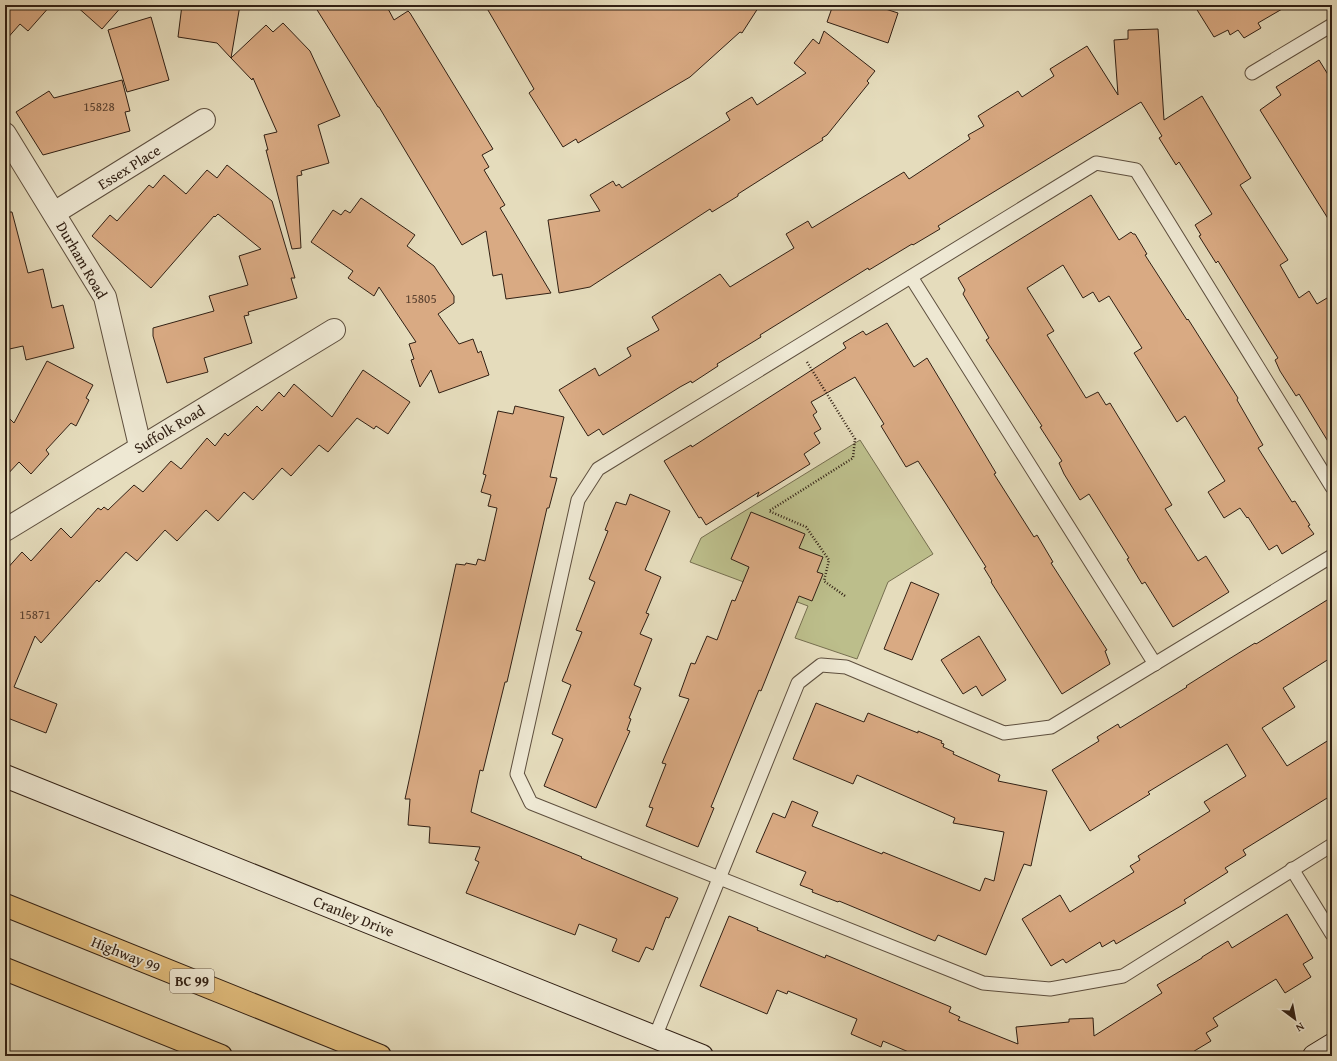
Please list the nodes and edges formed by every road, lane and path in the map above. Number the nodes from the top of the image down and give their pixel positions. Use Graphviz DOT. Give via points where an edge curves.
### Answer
graph roads {
  1 [pos="1332,25"];
  2 [pos="1252,73"];
  3 [pos="204,120"];
  4 [pos="5,134"];
  5 [pos="54,213"];
  6 [pos="911,277"];
  7 [pos="334,330"];
  8 [pos="807,361"];
  9 [pos="140,446"];
  10 [pos="1332,488"];
  11 [pos="5,530"];
  12 [pos="1332,556"];
  13 [pos="845,596"];
  14 [pos="1155,664"];
  15 [pos="5,776"];
  16 [pos="1332,845"];
  17 [pos="1292,870"];
  18 [pos="720,880"];
  19 [pos="5,905"];
  20 [pos="1332,934"];
  21 [pos="5,969"];
  22 [pos="655,1037"];
  23 [pos="1332,1045"];
  24 [pos="221,1056"];
  25 [pos="380,1056"];
  26 [pos="702,1056"];
  27 [pos="1314,1056"];
  1 -- 2 [label="lane"];
  3 -- 5 [label="street, Essex Place"];
  4 -- 5 [label="street, Durham Road"];
  5 -- 9 [label="street, Durham Road" via="106,297"];
  6 -- 10 [label="lane" via="1096,163 1136,170"];
  6 -- 14 [label="lane"];
  6 -- 18 [label="lane" via="598,469 578,500 517,774 531,804"];
  7 -- 9 [label="street, Suffolk Road"];
  8 -- 13 [label="path" via="855,439 853,458 769,511 806,527 829,560 824,581"];
  9 -- 11 [label="street, Suffolk Road"];
  12 -- 14 [label="lane"];
  14 -- 18 [label="lane" via="1051,727 1004,733 846,667 821,665 798,683"];
  15 -- 22 [label="street, Cranley Drive"];
  16 -- 17 [label="lane"];
  17 -- 18 [label="lane" via="1123,976 1050,989 983,984"];
  17 -- 20 [label="lane"];
  18 -- 22 [label="lane"];
  19 -- 25 [label="highway, Highway 99 / BC 99"];
  21 -- 24 [label="highway"];
  22 -- 26 [label="street, Cranley Drive"];
  23 -- 27 [label="street"];
}
